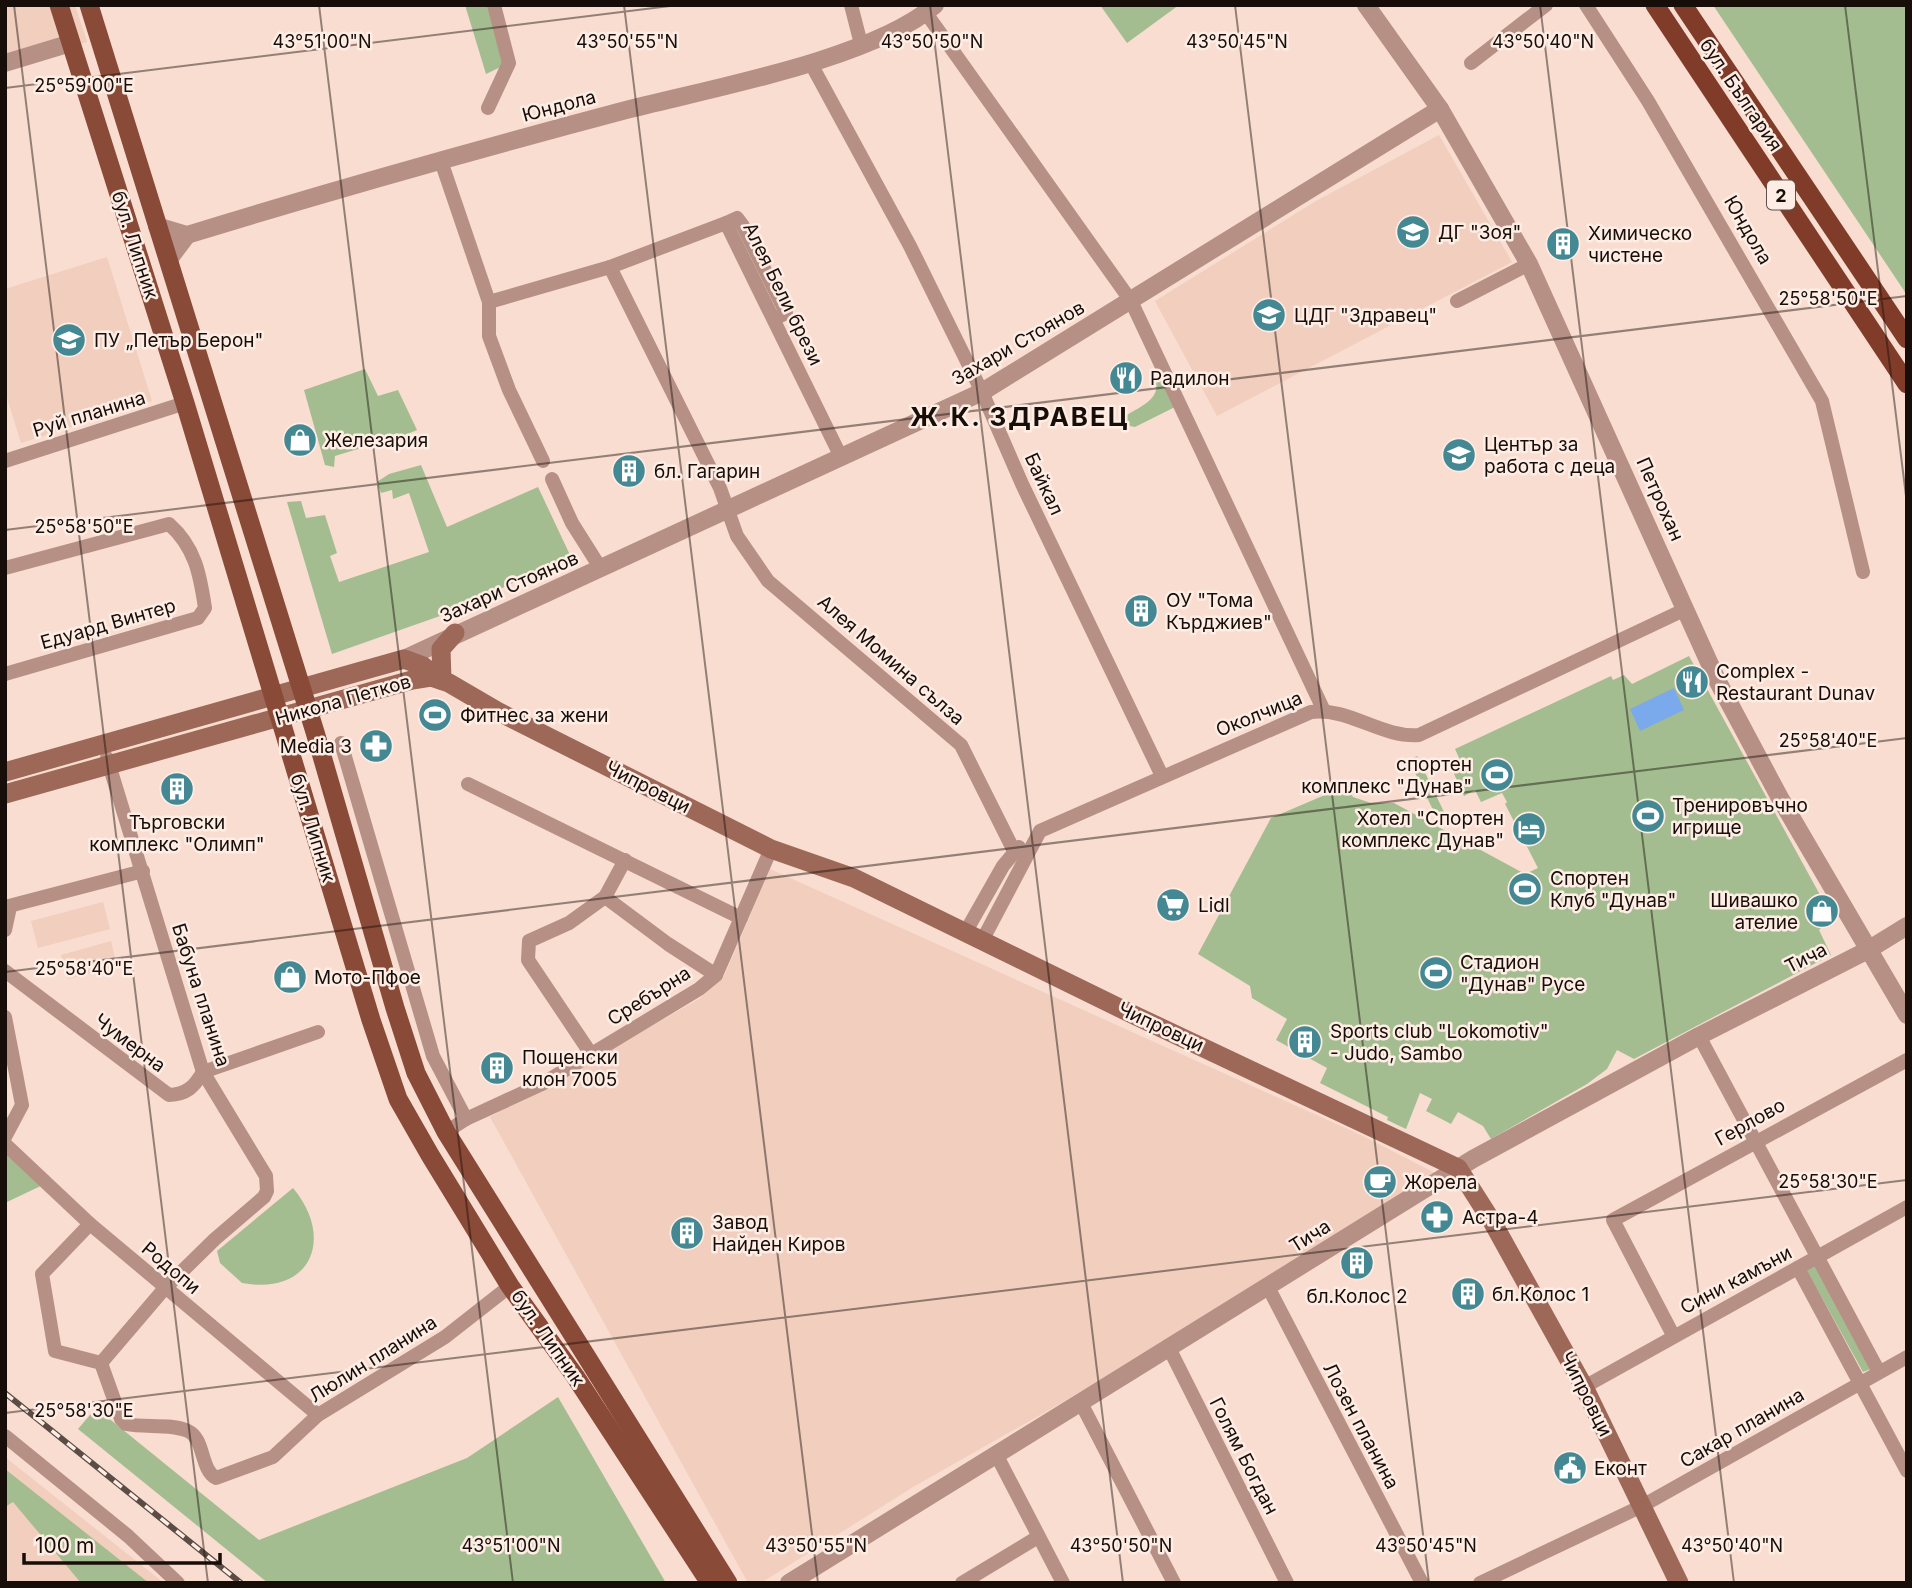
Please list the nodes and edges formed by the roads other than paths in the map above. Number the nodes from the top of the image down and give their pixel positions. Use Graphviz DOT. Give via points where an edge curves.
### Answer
graph roads {
  1 [pos="59,5"];
  2 [pos="89,5"];
  3 [pos="494,5"];
  4 [pos="851,5"];
  5 [pos="1366,5"];
  6 [pos="1546,5"];
  7 [pos="1586,5"];
  8 [pos="1655,5"];
  9 [pos="1683,5"];
  10 [pos="931,9"];
  11 [pos="71,43"];
  12 [pos="861,44"];
  13 [pos="810,62"];
  14 [pos="5,63"];
  15 [pos="1471,63"];
  16 [pos="488,108"];
  17 [pos="1440,108"];
  18 [pos="441,161"];
  19 [pos="158,226"];
  20 [pos="187,234"];
  21 [pos="169,259"];
  22 [pos="1529,264"];
  23 [pos="610,267"];
  24 [pos="1131,301"];
  25 [pos="1457,301"];
  26 [pos="489,302"];
  27 [pos="1907,339"];
  28 [pos="1907,384"];
  29 [pos="982,392"];
  30 [pos="185,403"];
  31 [pos="841,457"];
  32 [pos="5,461"];
  33 [pos="544,461"];
  34 [pos="552,479"];
  35 [pos="729,510"];
  36 [pos="5,568"];
  37 [pos="601,569"];
  38 [pos="1863,572"];
  39 [pos="1686,609"];
  40 [pos="455,633"];
  41 [pos="404,659"];
  42 [pos="5,674"];
  43 [pos="442,680"];
  44 [pos="301,688"];
  45 [pos="273,697"];
  46 [pos="308,710"];
  47 [pos="1324,710"];
  48 [pos="279,718"];
  49 [pos="341,743"];
  50 [pos="103,745"];
  51 [pos="110,766"];
  52 [pos="5,772"];
  53 [pos="1162,776"];
  54 [pos="467,783"];
  55 [pos="5,794"];
  56 [pos="1040,831"];
  57 [pos="771,849"];
  58 [pos="1014,851"];
  59 [pos="625,860"];
  60 [pos="143,871"];
  61 [pos="605,897"];
  62 [pos="8,907"];
  63 [pos="741,918"];
  64 [pos="1907,926"];
  65 [pos="5,930"];
  66 [pos="973,937"];
  67 [pos="1868,950"];
  68 [pos="5,971"];
  69 [pos="716,975"];
  70 [pos="1907,1015"];
  71 [pos="5,1017"];
  72 [pos="318,1032"];
  73 [pos="1699,1036"];
  74 [pos="591,1054"];
  75 [pos="1907,1060"];
  76 [pos="203,1072"];
  77 [pos="467,1119"];
  78 [pos="446,1132"];
  79 [pos="5,1137"];
  80 [pos="1756,1140"];
  81 [pos="5,1144"];
  82 [pos="1458,1168"];
  83 [pos="1907,1208"];
  84 [pos="90,1224"];
  85 [pos="1818,1257"];
  86 [pos="1798,1268"];
  87 [pos="510,1286"];
  88 [pos="1268,1287"];
  89 [pos="166,1288"];
  90 [pos="1673,1335"];
  91 [pos="1168,1346"];
  92 [pos="1907,1357"];
  93 [pos="101,1363"];
  94 [pos="1879,1372"];
  95 [pos="1861,1382"];
  96 [pos="1584,1387"];
  97 [pos="1081,1403"];
  98 [pos="318,1415"];
  99 [pos="5,1436"];
  100 [pos="996,1454"];
  101 [pos="1907,1471"];
  102 [pos="1642,1506"];
  103 [pos="1038,1537"];
  104 [pos="178,1583"];
  105 [pos="710,1583"];
  106 [pos="728,1583"];
  107 [pos="789,1583"];
  108 [pos="962,1583"];
  109 [pos="1063,1583"];
  110 [pos="1174,1583"];
  111 [pos="1287,1583"];
  112 [pos="1422,1583"];
  113 [pos="1479,1583"];
  114 [pos="1679,1583"];
  1 -- 11 [label="main road, бул. Липник"];
  2 -- 19 [label="main road, бул. Липник"];
  3 -- 16 [label="street" via="509,64"];
  4 -- 12 [label="street"];
  5 -- 17 [label="street, Петрохан"];
  6 -- 15 [label="street"];
  7 -- 38 [label="street, Юндола" via="1648,102 1822,401"];
  8 -- 28 [label="highway, бул. България / 2"];
  9 -- 27 [label="highway, бул. България / 2"];
  10 -- 12 [label="street, Юндола"];
  10 -- 24 [label="street"];
  11 -- 14 [label="street"];
  11 -- 30 [label="main road, бул. Липник"];
  12 -- 13 [label="street, Юндола"];
  13 -- 18 [label="street, Юндола"];
  13 -- 29 [label="street, Байкал" via="910,246"];
  17 -- 22 [label="street, Петрохан"];
  17 -- 24 [label="street, Захари Стоянов"];
  18 -- 20 [label="street, Юндола"];
  18 -- 26 [label="street"];
  19 -- 20 [label="street"];
  19 -- 21 [label="main road, бул. Липник"];
  20 -- 21 [label="street"];
  21 -- 44 [label="main road, бул. Липник"];
  22 -- 25 [label="street"];
  22 -- 39 [label="street, Петрохан"];
  23 -- 26 [label="street, Алея Бели брези"];
  23 -- 31 [label="street, Алея Бели брези" via="726,223"];
  23 -- 35 [label="street"];
  24 -- 29 [label="street, Захари Стоянов"];
  24 -- 47 [label="street"];
  26 -- 33 [label="street" via="489,336"];
  29 -- 31 [label="street, Захари Стоянов"];
  29 -- 53 [label="street, Байкал"];
  30 -- 32 [label="street, Руй планина"];
  30 -- 45 [label="main road, бул. Липник"];
  31 -- 35 [label="street, Захари Стоянов"];
  34 -- 37 [label="street"];
  35 -- 37 [label="street, Захари Стоянов"];
  35 -- 58 [label="street, Алея Момина сълза" via="737,536 768,581 961,745"];
  36 -- 42 [label="street, Едуард Винтер" via="169,524 194,554 205,608 198,618"];
  37 -- 40 [label="street, Захари Стоянов"];
  39 -- 47 [label="street, Околчица" via="1419,735 1396,733"];
  39 -- 67 [label="street, Петрохан" via="1740,724"];
  40 -- 41 [label="street, Захари Стоянов"];
  40 -- 43 [label="main road" via="441,649"];
  41 -- 43 [label="main road, Никола Петков"];
  41 -- 44 [label="main road, Никола Петков"];
  43 -- 46 [label="main road, Никола Петков" via="412,680"];
  43 -- 57 [label="main road, Чипровци"];
  44 -- 45 [label="main road, Никола Петков"];
  44 -- 46 [label="main road, бул. Липник"];
  45 -- 48 [label="main road, бул. Липник"];
  45 -- 50 [label="main road, Никола Петков"];
  46 -- 48 [label="main road, Никола Петков"];
  46 -- 78 [label="main road, бул. Липник" via="415,1073"];
  47 -- 53 [label="street, Околчица" via="1290,720"];
  48 -- 51 [label="main road, Никола Петков"];
  48 -- 87 [label="main road, бул. Липник" via="398,1099"];
  49 -- 77 [label="street" via="433,1056"];
  50 -- 51 [label="street, Бабуна планина"];
  50 -- 52 [label="main road, Никола Петков"];
  51 -- 55 [label="main road, Никола Петков"];
  51 -- 60 [label="street, Бабуна планина"];
  53 -- 56 [label="street, Околчица"];
  54 -- 59 [label="street"];
  56 -- 58 [label="street, Околчица"];
  56 -- 66 [label="street"];
  57 -- 63 [label="street, Сребърна"];
  57 -- 66 [label="main road, Чипровци" via="854,878"];
  58 -- 66 [label="street"];
  59 -- 61 [label="street"];
  59 -- 63 [label="street"];
  60 -- 62 [label="street"];
  60 -- 76 [label="street, Бабуна планина"];
  61 -- 69 [label="street"];
  61 -- 74 [label="street" via="569,923 529,941 528,960"];
  62 -- 65 [label="street"];
  63 -- 69 [label="street, Сребърна"];
  64 -- 67 [label="street, Тича"];
  66 -- 82 [label="main road, Чипровци"];
  67 -- 70 [label="street, Петрохан"];
  67 -- 73 [label="street, Тича"];
  68 -- 76 [label="street, Чумерна" via="156,1088 181,1094 195,1086"];
  69 -- 74 [label="street, Сребърна"];
  71 -- 79 [label="street" via="22,1105"];
  72 -- 76 [label="street, Чумерна"];
  73 -- 80 [label="street"];
  73 -- 82 [label="street, Тича"];
  74 -- 77 [label="street, Сребърна" via="542,1084"];
  75 -- 80 [label="street, Герлово"];
  76 -- 89 [label="street, Бабуна планина" via="266,1177 267,1191"];
  77 -- 78 [label="street, Сребърна"];
  78 -- 106 [label="main road, бул. Липник"];
  80 -- 85 [label="street"];
  80 -- 90 [label="street, Герлово" via="1614,1220"];
  81 -- 84 [label="street, Родопи"];
  82 -- 88 [label="street, Тича"];
  82 -- 96 [label="main road, Чипровци"];
  83 -- 85 [label="street, Сини камъни"];
  84 -- 89 [label="street, Родопи"];
  84 -- 93 [label="street" via="41,1278 55,1351"];
  85 -- 86 [label="street, Сини камъни"];
  85 -- 94 [label="street"];
  86 -- 90 [label="street, Сини камъни"];
  86 -- 95 [label="street"];
  87 -- 98 [label="street, Люлин планина" via="445,1337"];
  87 -- 105 [label="main road, бул. Липник" via="575,1376"];
  88 -- 91 [label="street, Тича"];
  88 -- 112 [label="street, Лозен планина"];
  89 -- 93 [label="street"];
  89 -- 98 [label="street, Родопи"];
  90 -- 96 [label="street, Сини камъни"];
  91 -- 97 [label="street, Тича"];
  91 -- 111 [label="street, Голям Богдан"];
  92 -- 94 [label="street, Сакар планина"];
  93 -- 98 [label="street, Люлин планина" via="121,1419 126,1424 190,1432 216,1478 273,1457"];
  94 -- 95 [label="street, Сакар планина"];
  95 -- 101 [label="street"];
  95 -- 102 [label="street, Сакар планина"];
  96 -- 102 [label="main road, Чипровци"];
  97 -- 100 [label="street, Тича"];
  97 -- 110 [label="street"];
  99 -- 104 [label="street"];
  100 -- 103 [label="street"];
  100 -- 107 [label="street, Тича"];
  102 -- 113 [label="street, Сакар планина"];
  102 -- 114 [label="main road, Чипровци"];
  103 -- 108 [label="street"];
  103 -- 109 [label="street"];
}
